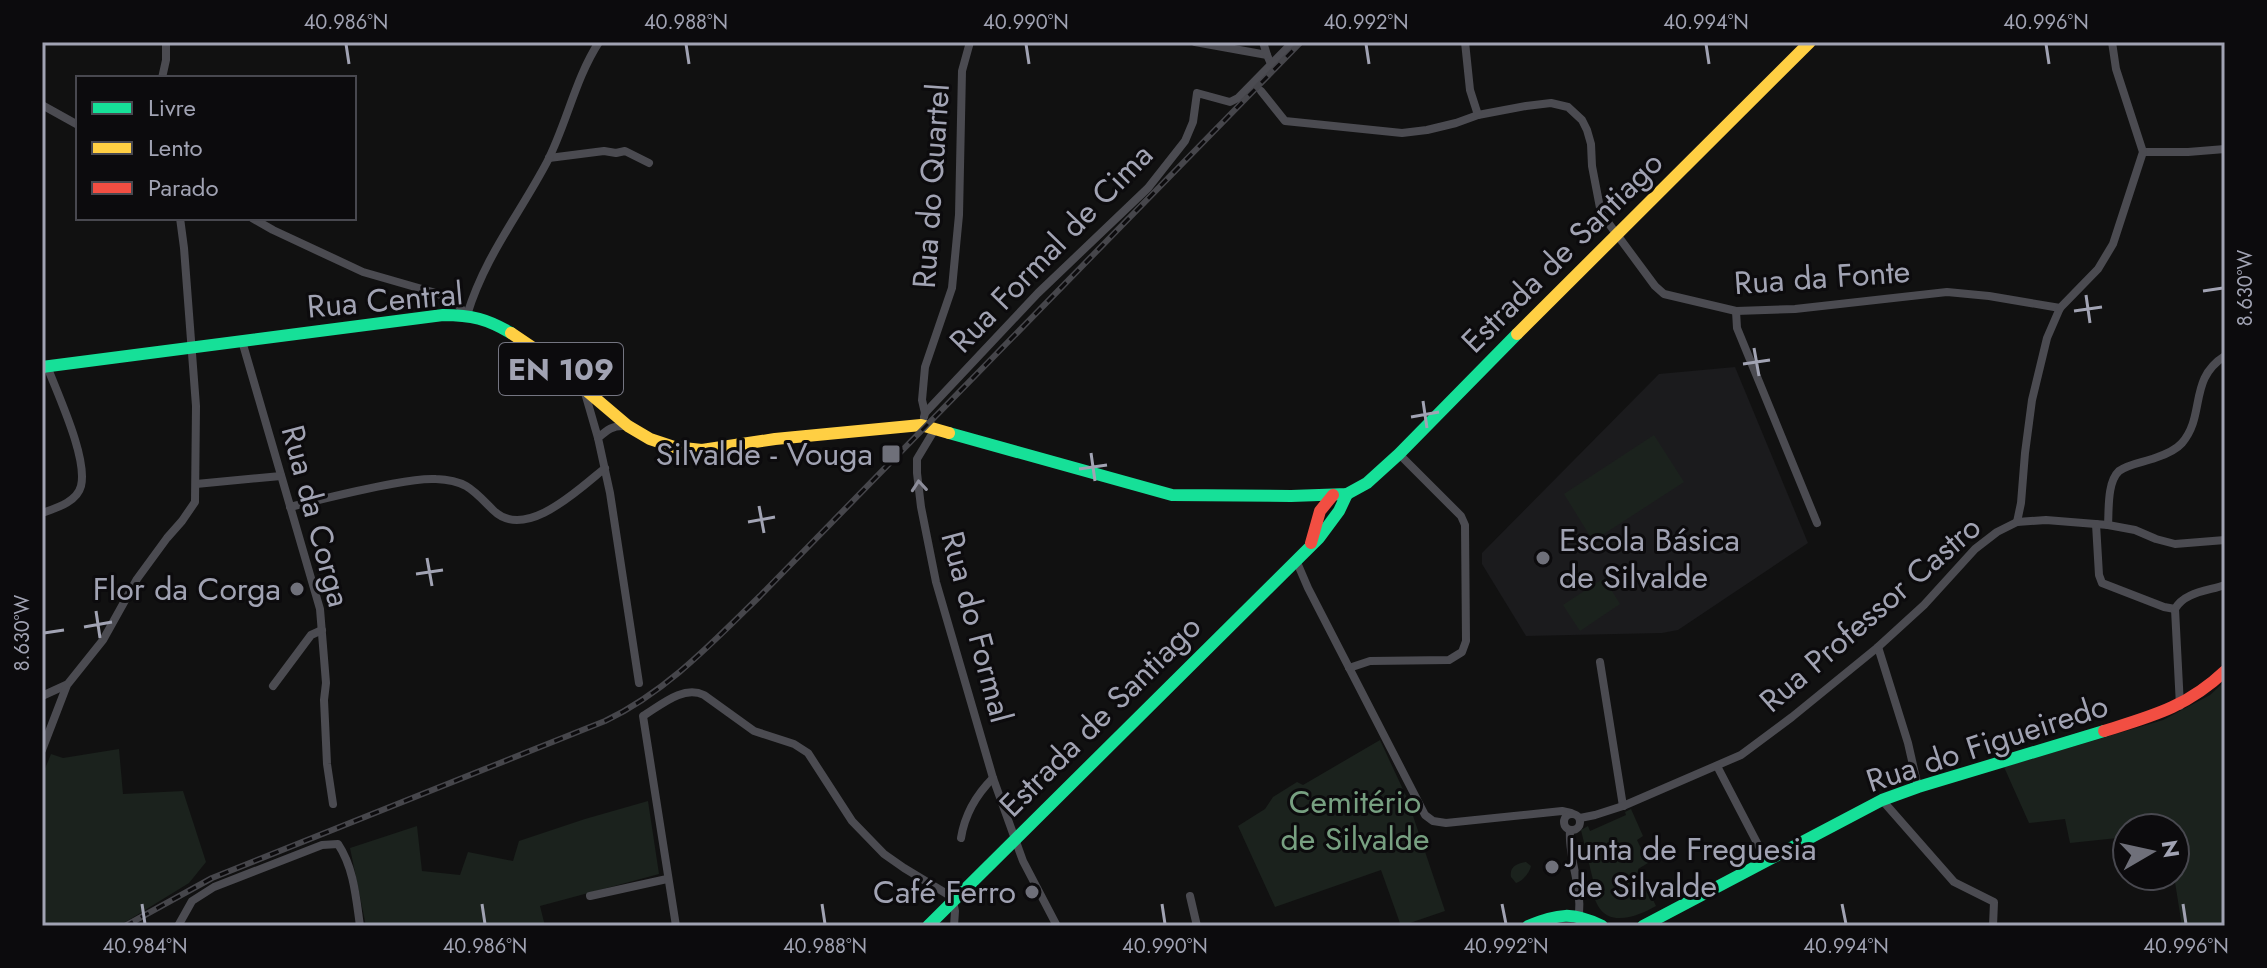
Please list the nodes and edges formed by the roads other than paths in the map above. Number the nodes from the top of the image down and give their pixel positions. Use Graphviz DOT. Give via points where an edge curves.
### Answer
graph roads {
  1 [pos="166,42"];
  2 [pos="599,42"];
  3 [pos="970,42"];
  4 [pos="1195,42"];
  5 [pos="1263,42"];
  6 [pos="1293,42"];
  7 [pos="1465,42"];
  8 [pos="1810,42"];
  9 [pos="2112,42"];
  10 [pos="1267,55"];
  11 [pos="1271,64"];
  12 [pos="162,76"];
  13 [pos="1261,91"];
  14 [pos="42,105"];
  15 [pos="1478,115"];
  16 [pos="76,124"];
  17 [pos="2225,149"];
  18 [pos="2143,152"];
  19 [pos="549,158"];
  20 [pos="649,163"];
  21 [pos="180,220"];
  22 [pos="256,220"];
  23 [pos="1616,234"];
  24 [pos="2060,308"];
  25 [pos="1736,311"];
  26 [pos="467,315"];
  27 [pos="242,340"];
  28 [pos="192,346"];
  29 [pos="2225,356"];
  30 [pos="45,366"];
  31 [pos="583,388"];
  32 [pos="923,419"];
  33 [pos="628,426"];
  34 [pos="935,429"];
  35 [pos="598,438"];
  36 [pos="1399,454"];
  37 [pos="605,468"];
  38 [pos="281,476"];
  39 [pos="196,484"];
  40 [pos="1324,498"];
  41 [pos="290,507"];
  42 [pos="42,513"];
  43 [pos="2017,522"];
  44 [pos="1817,523"];
  45 [pos="2096,524"];
  46 [pos="1329,525"];
  47 [pos="2108,525"];
  48 [pos="2225,540"];
  49 [pos="1310,544"];
  50 [pos="1295,560"];
  51 [pos="2225,585"];
  52 [pos="2175,609"];
  53 [pos="322,630"];
  54 [pos="1878,647"];
  55 [pos="1600,662"];
  56 [pos="1349,668"];
  57 [pos="2225,671"];
  58 [pos="639,683"];
  59 [pos="67,685"];
  60 [pos="273,686"];
  61 [pos="42,696"];
  62 [pos="2180,706"];
  63 [pos="42,750"];
  64 [pos="1717,766"];
  65 [pos="993,778"];
  66 [pos="1918,787"];
  67 [pos="1882,800"];
  68 [pos="333,804"];
  69 [pos="1623,806"];
  70 [pos="1541,815"];
  71 [pos="1575,816"];
  72 [pos="1567,827"];
  73 [pos="961,838"];
  74 [pos="1015,838"];
  75 [pos="1766,860"];
  76 [pos="667,879"];
  77 [pos="590,896"];
  78 [pos="1190,896"];
  79 [pos="953,901"];
  80 [pos="1579,915"];
  81 [pos="178,926"];
  82 [pos="360,926"];
  83 [pos="676,926"];
  84 [pos="928,926"];
  85 [pos="954,926"];
  86 [pos="1057,926"];
  87 [pos="1197,926"];
  88 [pos="1528,926"];
  89 [pos="1602,926"];
  90 [pos="1643,926"];
  91 [pos="1993,926"];
  1 -- 12 [label="street"];
  2 -- 19 [label="street"];
  3 -- 32 [label="street, Rua do Quartel" via="962,71 952,288 925,367"];
  4 -- 10 [label="street"];
  5 -- 10 [label="street"];
  6 -- 11 [label="street"];
  7 -- 15 [label="street"];
  8 -- 23 [label="main road, Estrada de Santiago"];
  9 -- 18 [label="street"];
  10 -- 11 [label="street"];
  11 -- 32 [label="street, Rua Formal de Cima" via="1230,102 1197,93 1185,141 1148,188 1038,293"];
  13 -- 15 [label="street, Rua da Fonte" via="1285,121 1336,128 1402,133"];
  14 -- 16 [label="street"];
  15 -- 23 [label="street, Rua da Fonte" via="1551,103 1574,111 1591,144 1601,213"];
  17 -- 18 [label="street"];
  18 -- 24 [label="street" via="2113,244 2098,269"];
  19 -- 20 [label="street" via="625,151"];
  19 -- 26 [label="street" via="488,261"];
  21 -- 28 [label="street"];
  22 -- 26 [label="street" via="363,272 455,301"];
  23 -- 25 [label="street, Rua da Fonte" via="1664,294"];
  23 -- 36 [label="main road, Estrada de Santiago"];
  24 -- 25 [label="street, Rua da Fonte" via="1947,292"];
  24 -- 43 [label="street" via="2032,400"];
  25 -- 44 [label="street" via="1737,328"];
  26 -- 27 [label="main road, Rua Central / EN 109"];
  26 -- 31 [label="main road, Rua Central / EN 109" via="510,332"];
  27 -- 28 [label="main road, Rua Central / EN 109"];
  27 -- 38 [label="street, Rua da Corga"];
  28 -- 30 [label="main road, EN 109"];
  28 -- 39 [label="street"];
  29 -- 47 [label="street" via="2204,376 2192,425 2181,443 2167,455 2117,472"];
  30 -- 42 [label="street" via="77,447 81,487 73,500"];
  31 -- 33 [label="main road, Rua Central / EN 109"];
  31 -- 35 [label="street"];
  32 -- 33 [label="main road, Rua Central / EN 109" via="702,450 674,447"];
  32 -- 34 [label="main road, Rua Central / EN 109"];
  33 -- 35 [label="street" via="609,428"];
  34 -- 40 [label="main road, Rua Central / EN 109" via="1172,495"];
  65 -- 34 [label="street, Rua do Formal, one-way" via="936,582 921,507 917,459"];
  35 -- 37 [label="street"];
  36 -- 40 [label="main road, Estrada de Santiago" via="1367,483"];
  36 -- 56 [label="street" via="1465,525 1466,641 1462,652 1449,660 1370,661"];
  37 -- 41 [label="street" via="550,509 512,521 470,487 433,478"];
  37 -- 58 [label="street"];
  38 -- 39 [label="street"];
  38 -- 41 [label="street, Rua da Corga"];
  39 -- 59 [label="street" via="195,502"];
  40 -- 46 [label="main road"];
  40 -- 46 [label="main road, Estrada de Santiago"];
  40 -- 49 [label="main road"];
  41 -- 53 [label="street, Rua da Corga"];
  43 -- 45 [label="street"];
  43 -- 54 [label="street, Rua Professor Castro" via="1975,549"];
  45 -- 47 [label="street"];
  45 -- 52 [label="street" via="2102,583"];
  46 -- 49 [label="main road, Estrada de Santiago"];
  47 -- 48 [label="street" via="2175,544"];
  49 -- 50 [label="main road, Estrada de Santiago"];
  50 -- 56 [label="street, Rua Professor Castro"];
  50 -- 74 [label="main road, Estrada de Santiago"];
  51 -- 52 [label="street" via="2186,597"];
  52 -- 62 [label="street"];
  53 -- 60 [label="street" via="311,635"];
  53 -- 68 [label="street, Rua da Corga"];
  54 -- 64 [label="street, Rua Professor Castro" via="1766,737"];
  54 -- 66 [label="street"];
  55 -- 69 [label="street"];
  56 -- 70 [label="street, Rua Professor Castro" via="1425,815 1446,823"];
  57 -- 62 [label="main road, Rua do Figueiredo"];
  59 -- 61 [label="street"];
  59 -- 63 [label="street"];
  62 -- 66 [label="main road, Rua do Figueiredo"];
  64 -- 69 [label="street, Rua Professor Castro"];
  64 -- 75 [label="street"];
  65 -- 73 [label="street" via="976,795"];
  65 -- 74 [label="street, Rua do Formal"];
  66 -- 67 [label="main road, Rua do Figueiredo"];
  67 -- 75 [label="main road, Rua do Figueiredo"];
  67 -- 91 [label="street" via="1954,882 1994,902"];
  69 -- 71 [label="street, Rua Professor Castro"];
  70 -- 71 [label="street, Rua Professor Castro" via="1562,811"];
  70 -- 72 [label="street"];
  71 -- 72 [label="street" via="1565,818"];
  71 -- 72 [label="street" via="1581,823 1578,828"];
  72 -- 80 [label="street" via="1580,892"];
  74 -- 79 [label="main road, Estrada de Santiago"];
  74 -- 86 [label="street, Rua do Formal"];
  75 -- 90 [label="main road, Rua do Figueiredo"];
  76 -- 77 [label="street"];
  76 -- 79 [label="street" via="643,716 697,691 754,731 808,753 852,821 884,854"];
  76 -- 83 [label="street"];
  78 -- 87 [label="street"];
  79 -- 84 [label="main road, Estrada de Santiago"];
  79 -- 85 [label="street"];
  80 -- 88 [label="main road" via="1558,914"];
  80 -- 89 [label="main road"];
  81 -- 82 [label="street" via="192,901 214,887 322,845 338,844 346,857"];
}
